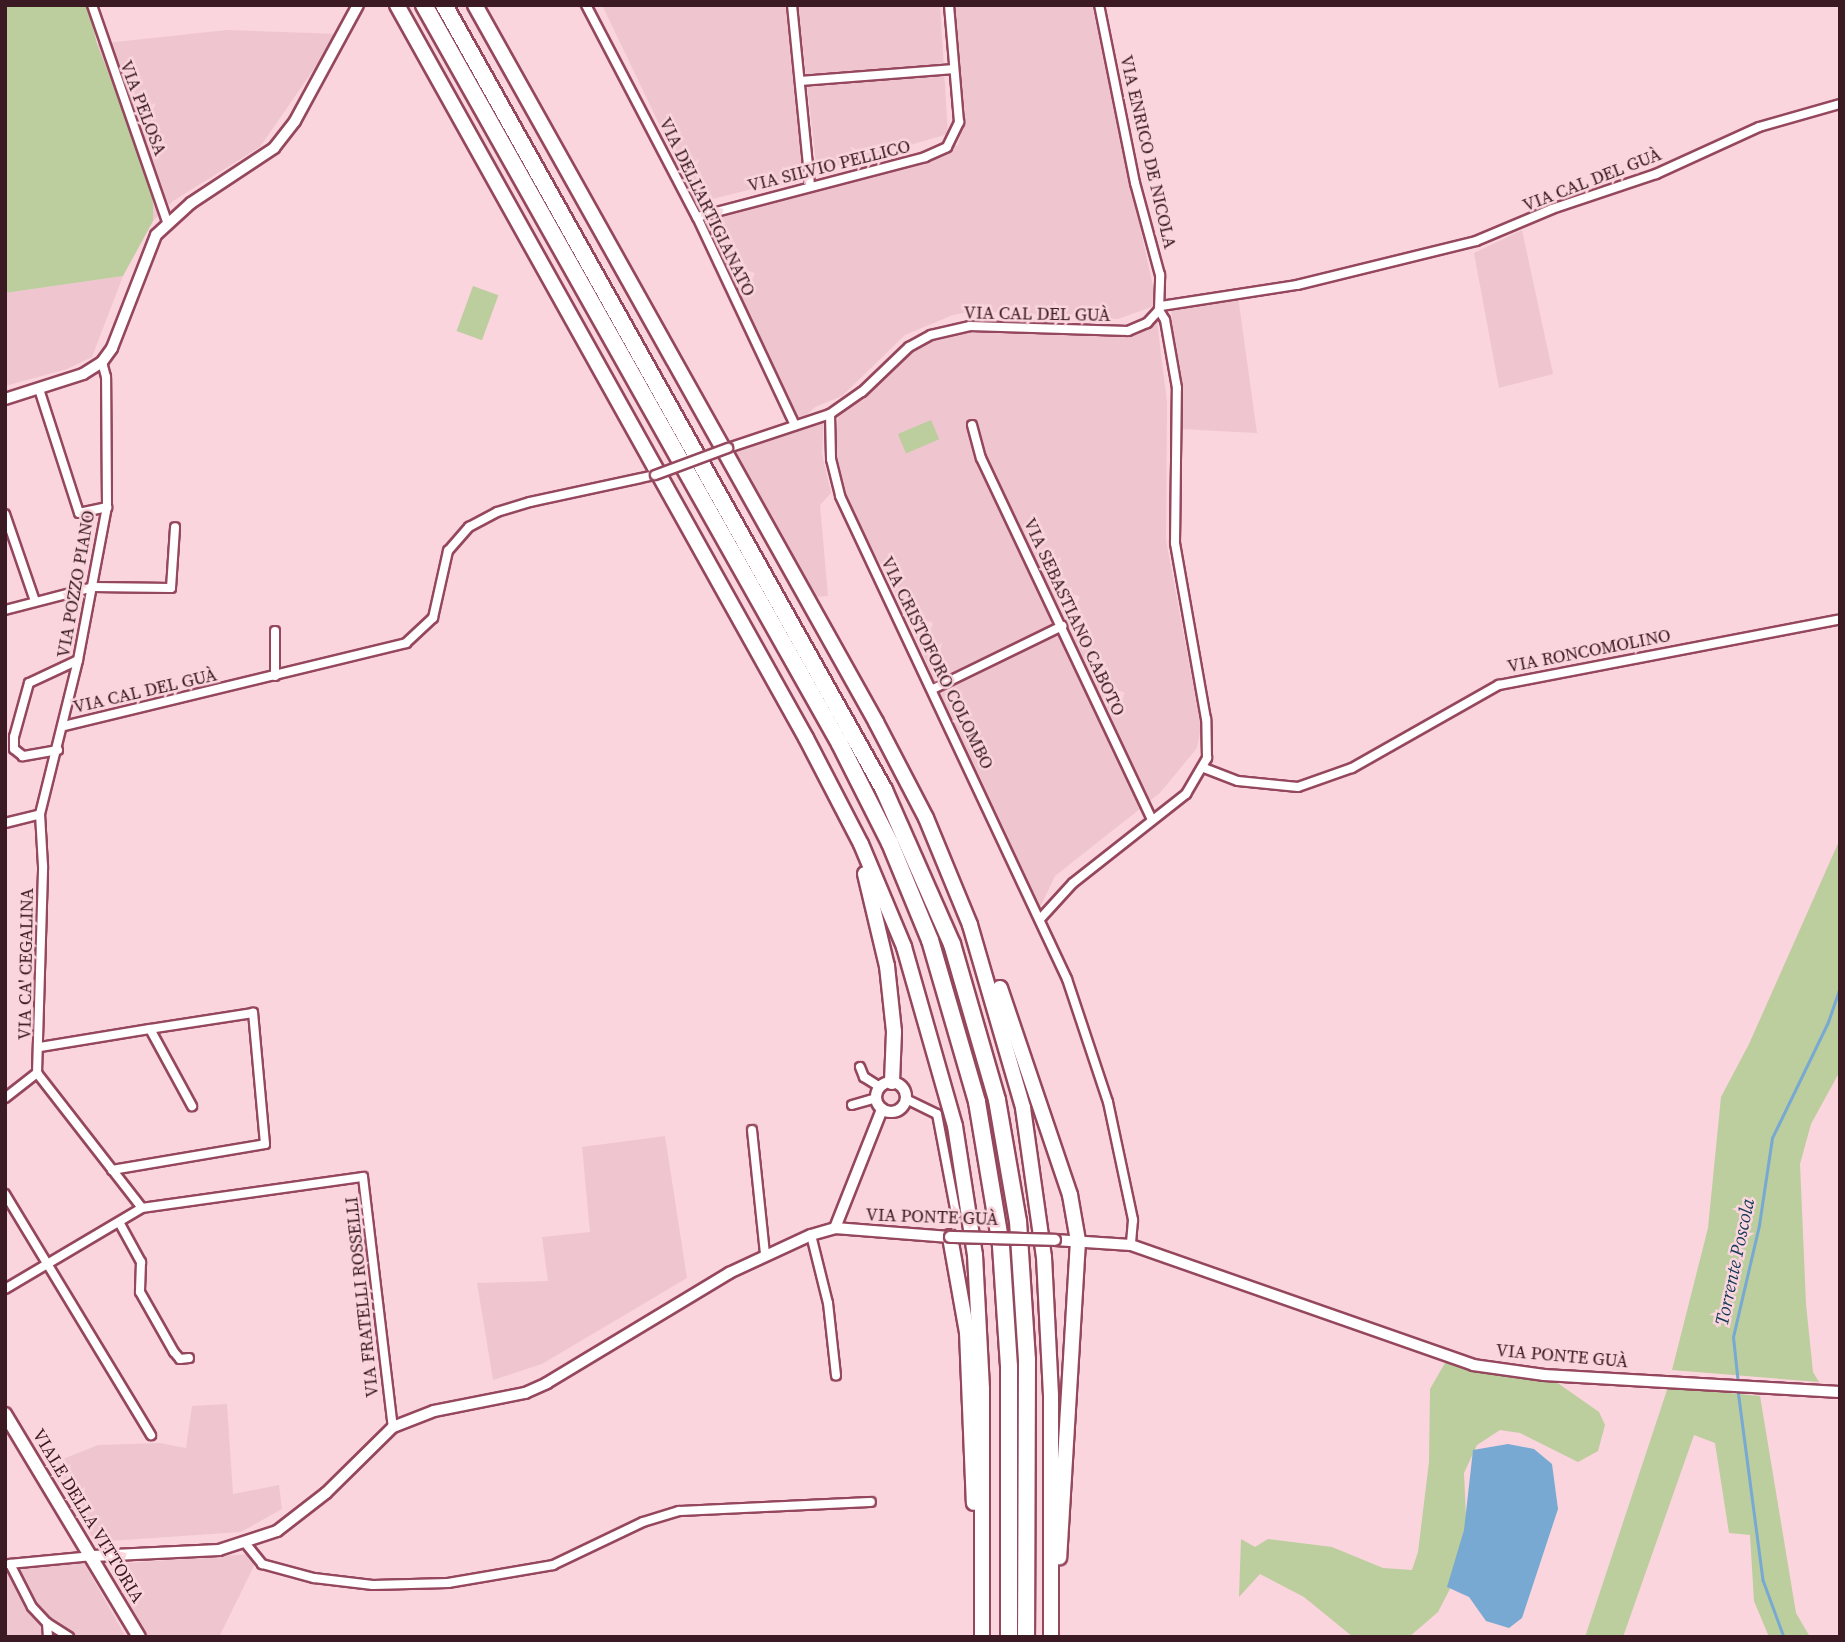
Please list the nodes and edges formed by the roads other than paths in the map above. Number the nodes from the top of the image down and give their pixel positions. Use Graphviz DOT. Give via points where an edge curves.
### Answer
graph roads {
  1 [pos="92,5"];
  2 [pos="358,5"];
  3 [pos="397,5"];
  4 [pos="424,5"];
  5 [pos="444,5"];
  6 [pos="475,5"];
  7 [pos="586,5"];
  8 [pos="792,5"];
  9 [pos="949,5"];
  10 [pos="1099,5"];
  11 [pos="954,69"];
  12 [pos="802,82"];
  13 [pos="1840,104"];
  14 [pos="810,186"];
  15 [pos="696,217"];
  16 [pos="167,221"];
  17 [pos="1160,308"];
  18 [pos="102,362"];
  19 [pos="38,389"];
  20 [pos="5,399"];
  21 [pos="830,414"];
  22 [pos="795,425"];
  23 [pos="972,425"];
  24 [pos="107,507"];
  25 [pos="5,514"];
  26 [pos="175,527"];
  27 [pos="93,587"];
  28 [pos="35,601"];
  29 [pos="5,610"];
  30 [pos="1838,620"];
  31 [pos="1062,626"];
  32 [pos="275,631"];
  33 [pos="78,660"];
  34 [pos="275,676"];
  35 [pos="933,689"];
  36 [pos="64,726"];
  37 [pos="806,738"];
  38 [pos="58,750"];
  39 [pos="1204,768"];
  40 [pos="40,814"];
  41 [pos="926,818"];
  42 [pos="1152,820"];
  43 [pos="5,823"];
  44 [pos="1041,918"];
  45 [pos="150,1029"];
  46 [pos="40,1047"];
  47 [pos="860,1067"];
  48 [pos="37,1073"];
  49 [pos="883,1089"];
  50 [pos="5,1098"];
  51 [pos="906,1099"];
  52 [pos="852,1105"];
  53 [pos="192,1106"];
  54 [pos="882,1109"];
  55 [pos="752,1130"];
  56 [pos="112,1170"];
  57 [pos="5,1195"];
  58 [pos="142,1208"];
  59 [pos="956,1214"];
  60 [pos="119,1222"];
  61 [pos="835,1228"];
  62 [pos="811,1234"];
  63 [pos="950,1237"];
  64 [pos="1078,1241"];
  65 [pos="1131,1245"];
  66 [pos="765,1254"];
  67 [pos="49,1265"];
  68 [pos="5,1289"];
  69 [pos="189,1358"];
  70 [pos="836,1376"];
  71 [pos="1840,1392"];
  72 [pos="5,1414"];
  73 [pos="393,1427"];
  74 [pos="151,1435"];
  75 [pos="871,1502"];
  76 [pos="246,1544"];
  77 [pos="93,1556"];
  78 [pos="8,1564"];
  79 [pos="47,1623"];
  80 [pos="48,1637"];
  81 [pos="69,1637"];
  82 [pos="139,1637"];
  83 [pos="981,1637"];
  84 [pos="1009,1637"];
  85 [pos="1026,1637"];
  86 [pos="1052,1637"];
  1 -- 16 [label="street, VIA PELOSA"];
  2 -- 16 [label="street" via="295,121 274,148"];
  3 -- 37 [label="highway"];
  4 -- 84 [label="highway" via="840,744 890,844 934,951 977,1102 1001,1246 1009,1367"];
  5 -- 85 [label="highway" via="872,766 911,843 953,944 997,1100 1018,1221 1027,1360"];
  6 -- 41 [label="highway"];
  7 -- 15 [label="street, VIA DELL'ARTIGIANATO"];
  8 -- 12 [label="street"];
  9 -- 11 [label="street"];
  10 -- 17 [label="street, VIA ENRICO DE NICOLA" via="1135,183 1160,275"];
  11 -- 12 [label="street"];
  11 -- 14 [label="street, VIA SILVIO PELLICO" via="958,130 952,142 938,153"];
  12 -- 14 [label="street"];
  13 -- 17 [label="street, VIA CAL DEL GUÀ" via="1759,127 1656,174 1552,209 1485,239 1297,285"];
  14 -- 15 [label="street, VIA SILVIO PELLICO"];
  15 -- 22 [label="street, VIA DELL'ARTIGIANATO"];
  16 -- 18 [label="street" via="142,264 112,348"];
  17 -- 21 [label="street, VIA CAL DEL GUÀ" via="1147,323 1128,331 970,326 931,335 909,347 862,392"];
  17 -- 39 [label="street" via="1177,388 1175,543 1206,719"];
  18 -- 19 [label="street" via="83,374"];
  18 -- 24 [label="street, VIA POZZO PIANO"];
  19 -- 20 [label="street"];
  19 -- 24 [label="street" via="79,513"];
  21 -- 22 [label="street, VIA CAL DEL GUÀ"];
  21 -- 35 [label="street, VIA CRISTOFORO COLOMBO" via="831,458 840,496"];
  22 -- 34 [label="street, VIA CAL DEL GUÀ, bridge" via="655,475 530,502 480,520 460,534 448,551 436,610 415,638"];
  23 -- 31 [label="street, VIA SEBASTIANO CABOTO" via="981,458"];
  24 -- 27 [label="street, VIA POZZO PIANO"];
  25 -- 28 [label="street"];
  26 -- 27 [label="street" via="171,588"];
  27 -- 28 [label="street"];
  27 -- 33 [label="street, VIA POZZO PIANO"];
  28 -- 29 [label="street"];
  30 -- 39 [label="street, VIA RONCOMOLINO" via="1499,685 1352,768 1298,787 1238,781"];
  31 -- 35 [label="street"];
  31 -- 42 [label="street, VIA SEBASTIANO CABOTO"];
  32 -- 34 [label="street"];
  33 -- 36 [label="street, VIA POZZO PIANO"];
  33 -- 38 [label="street" via="29,683 14,737 14,749 23,757"];
  34 -- 36 [label="street, VIA CAL DEL GUÀ"];
  35 -- 44 [label="street, VIA CRISTOFORO COLOMBO"];
  36 -- 38 [label="street, VIA CAL DEL GUÀ"];
  37 -- 49 [label="highway" via="870,883 887,966 894,1032"];
  37 -- 83 [label="highway" via="861,844 904,947 955,1126 980,1307"];
  38 -- 40 [label="street, VIA CAL DEL GUÀ"];
  39 -- 42 [label="street" via="1186,794"];
  40 -- 43 [label="street"];
  40 -- 46 [label="street, VIA CA' CEGALINA"];
  41 -- 64 [label="highway" via="978,924 1051,1135"];
  41 -- 86 [label="highway" via="992,991 1033,1168 1048,1310"];
  42 -- 44 [label="street" via="1073,883"];
  44 -- 65 [label="street, VIA CRISTOFORO COLOMBO" via="1067,979 1108,1102 1133,1220"];
  45 -- 46 [label="street"];
  45 -- 53 [label="street"];
  45 -- 56 [label="street" via="253,1013 265,1144"];
  46 -- 48 [label="street, VIA CA' CEGALINA"];
  47 -- 49 [label="street" via="864,1077"];
  48 -- 50 [label="street"];
  48 -- 56 [label="street"];
  49 -- 51 [label="street" via="901,1086"];
  49 -- 52 [label="street"];
  49 -- 54 [label="street"];
  51 -- 54 [label="street" via="897,1111"];
  51 -- 59 [label="street" via="937,1114"];
  54 -- 61 [label="street"];
  55 -- 66 [label="street"];
  56 -- 58 [label="street"];
  57 -- 67 [label="street"];
  58 -- 60 [label="street"];
  58 -- 73 [label="street, VIA FRATELLI ROSSELLI" via="364,1177"];
  60 -- 67 [label="street"];
  60 -- 69 [label="street" via="141,1262 140,1292 174,1352 180,1359"];
  61 -- 62 [label="street, VIA PONTE GUÀ"];
  61 -- 63 [label="street, VIA PONTE GUÀ"];
  62 -- 66 [label="street, VIA PONTE GUÀ"];
  62 -- 70 [label="street" via="828,1303"];
  63 -- 64 [label="street, VIA PONTE GUÀ, bridge"];
  63 -- 83 [label="highway" via="967,1332"];
  64 -- 65 [label="street, VIA PONTE GUÀ"];
  64 -- 86 [label="highway"];
  65 -- 71 [label="street, VIA PONTE GUÀ" via="1473,1365 1544,1375"];
  66 -- 73 [label="street, VIA PONTE GUÀ" via="536,1388 434,1411"];
  67 -- 68 [label="street"];
  67 -- 74 [label="street"];
  72 -- 77 [label="main road, VIALE DELLA VITTORIA"];
  73 -- 76 [label="street, VIA PONTE GUÀ" via="302,1513"];
  75 -- 76 [label="street" via="679,1511 643,1522 553,1565 448,1583 382,1585 314,1578 262,1564"];
  76 -- 77 [label="street, VIA PONTE GUÀ" via="219,1550"];
  77 -- 78 [label="street"];
  77 -- 82 [label="main road, VIALE DELLA VITTORIA"];
  78 -- 79 [label="street"];
  79 -- 80 [label="street"];
  79 -- 81 [label="street"];
}
